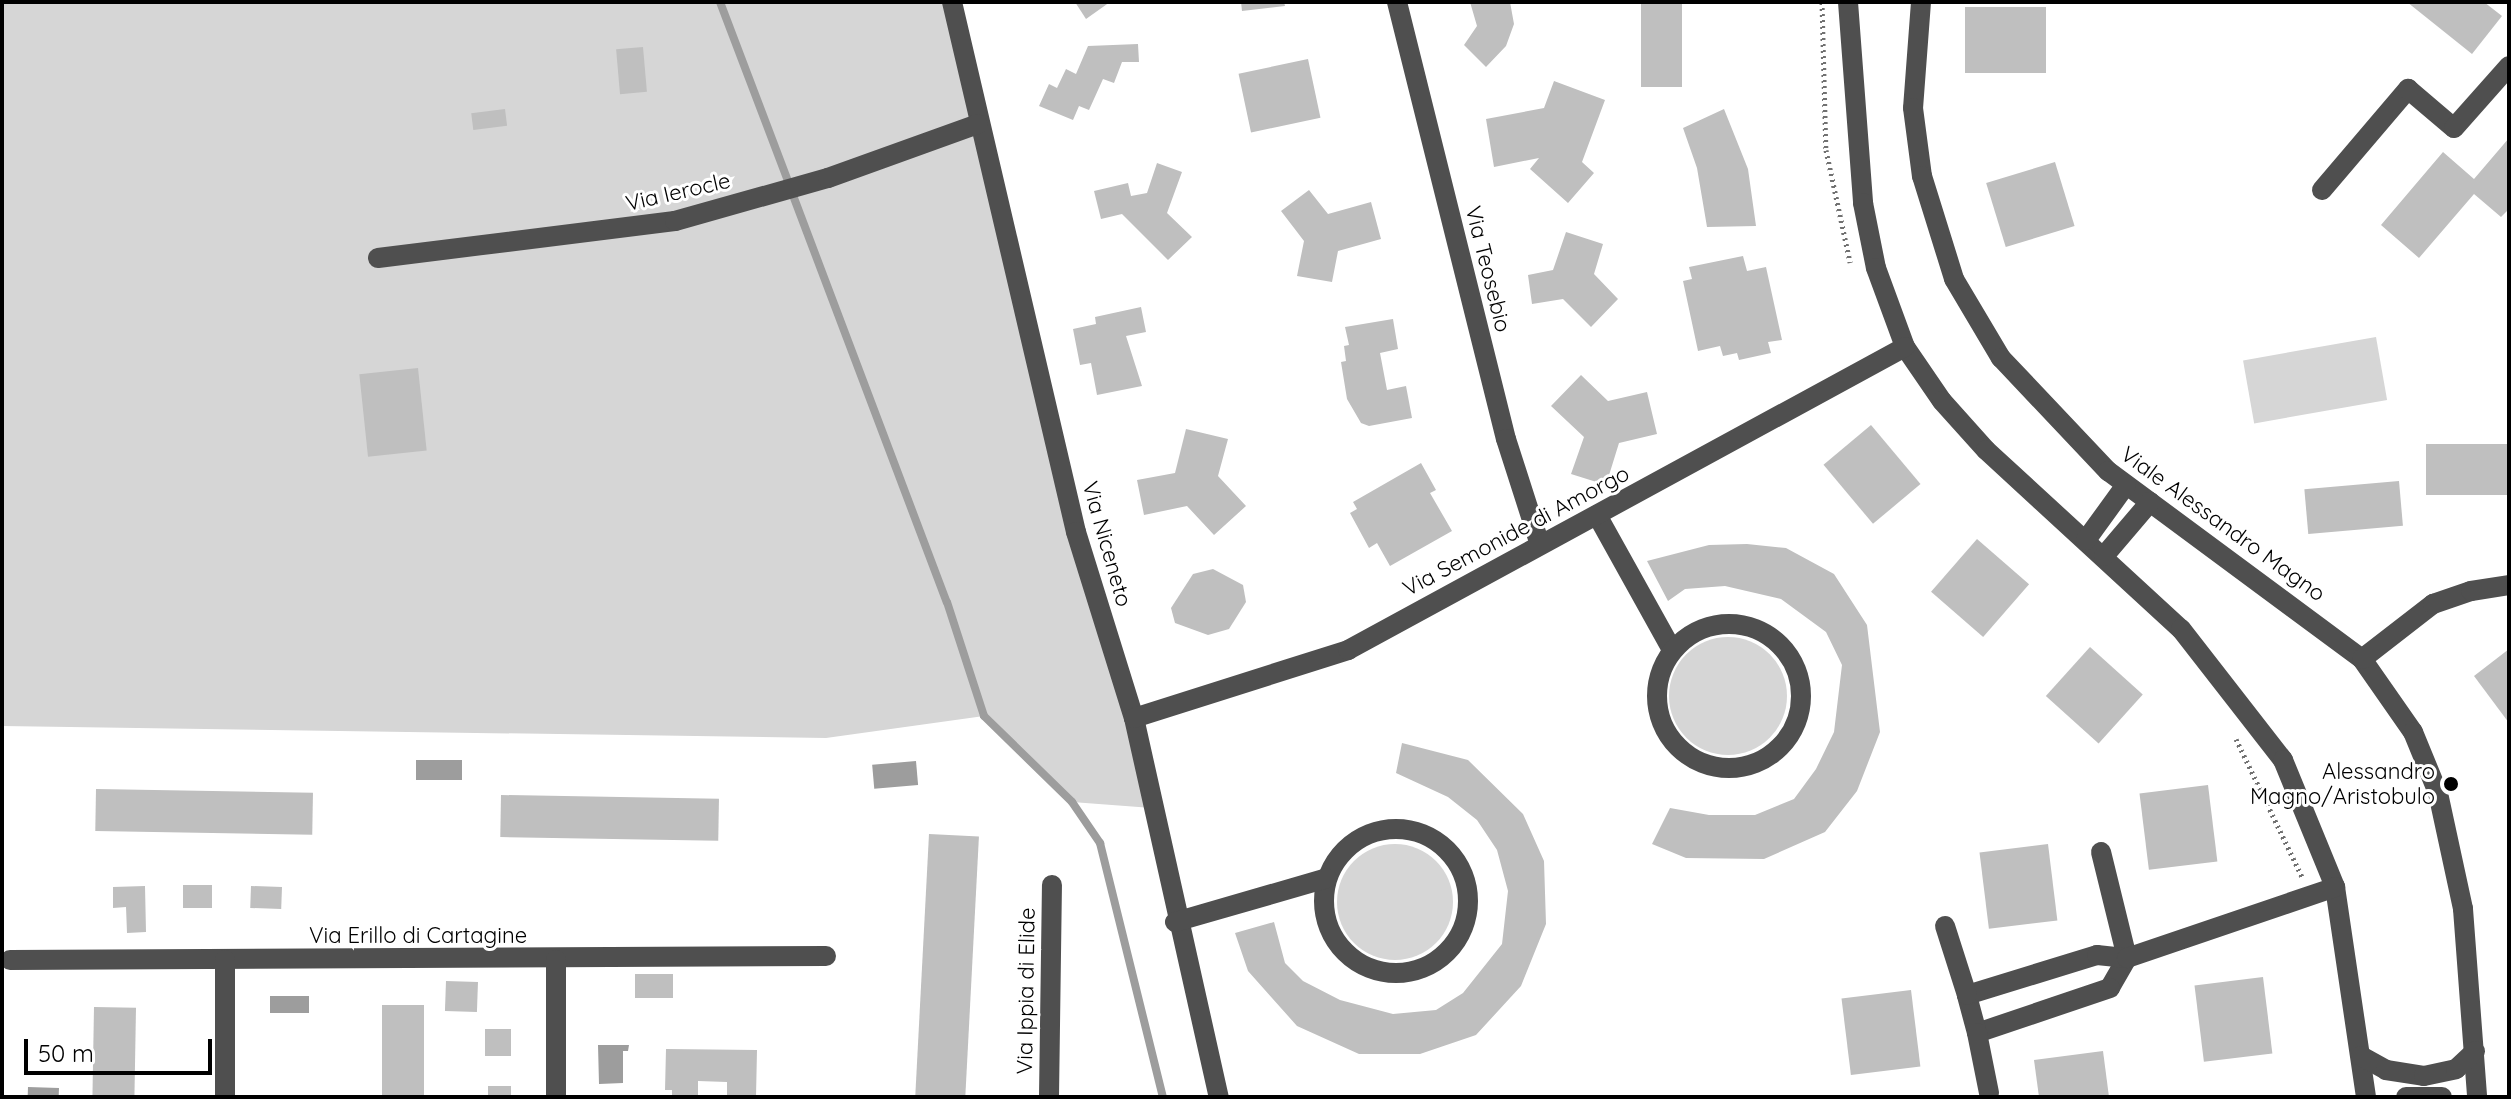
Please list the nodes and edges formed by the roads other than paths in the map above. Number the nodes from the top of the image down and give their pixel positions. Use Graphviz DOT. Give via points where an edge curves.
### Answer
graph roads {
  1 [pos="952,2"];
  2 [pos="1397,2"];
  3 [pos="1848,2"];
  4 [pos="1921,2"];
  5 [pos="2509,66"];
  6 [pos="978,124"];
  7 [pos="2322,190"];
  8 [pos="378,258"];
  9 [pos="1905,347"];
  10 [pos="2126,485"];
  11 [pos="2150,502"];
  12 [pos="1597,515"];
  13 [pos="2086,540"];
  14 [pos="1540,545"];
  15 [pos="2104,556"];
  16 [pos="2509,585"];
  17 [pos="1672,650"];
  18 [pos="2362,659"];
  19 [pos="1134,718"];
  20 [pos="2101,852"];
  21 [pos="1327,878"];
  22 [pos="1052,885"];
  23 [pos="2335,887"];
  24 [pos="1175,922"];
  25 [pos="1945,926"];
  26 [pos="826,956"];
  27 [pos="2127,958"];
  28 [pos="10,960"];
  29 [pos="225,960"];
  30 [pos="556,960"];
  31 [pos="1967,995"];
  32 [pos="1977,1033"];
  33 [pos="2475,1051"];
  34 [pos="2361,1056"];
  35 [pos="1989,1093"];
  36 [pos="225,1097"];
  37 [pos="556,1097"];
  38 [pos="1049,1097"];
  39 [pos="1219,1097"];
  40 [pos="2366,1097"];
  41 [pos="2406,1097"];
  42 [pos="2442,1097"];
  43 [pos="2477,1097"];
  1 -- 6 [label="street, Via Niceneto"];
  2 -- 14 [label="street, Via Teosebio" via="1506,439"];
  3 -- 9 [label="street" via="1865,214 1876,268"];
  4 -- 10 [label="street, Viale Alessandro Magno" via="1914,126 1930,207 1954,279 2021,385"];
  5 -- 7 [label="street" via="2454,128 2408,89"];
  6 -- 8 [label="street, Via Ierocle" via="828,178 675,221"];
  6 -- 19 [label="street, Via Niceneto" via="1076,532"];
  9 -- 12 [label="street, Via Semonide di Amorgo"];
  9 -- 13 [label="street" via="1971,434"];
  10 -- 11 [label="street, Viale Alessandro Magno"];
  10 -- 13 [label="street"];
  11 -- 15 [label="street"];
  11 -- 18 [label="street, Viale Alessandro Magno"];
  12 -- 14 [label="street, Via Semonide di Amorgo"];
  12 -- 17 [label="street"];
  13 -- 15 [label="street"];
  14 -- 19 [label="street, Via Semonide di Amorgo" via="1348,650"];
  15 -- 23 [label="street" via="2212,663 2264,732 2298,788"];
  16 -- 18 [label="street" via="2433,604"];
  17 -- 17 [label="street" via="1660,671 1656,695 1666,731 1690,758 1713,767 1737,768 1761,761 1781,747 1801,705 1800,681 1777,641 1735,623 1711,625"];
  18 -- 33 [label="street, Viale Alessandro Magno" via="2406,718 2438,793 2466,929"];
  19 -- 24 [label="street, Via Niceneto"];
  20 -- 27 [label="street"];
  21 -- 21 [label="street" via="1327,924 1345,952 1373,971 1396,974 1429,966 1455,944 1466,924 1464,874 1451,853 1419,833 1382,830 1358,839 1339,856"];
  21 -- 24 [label="street"];
  22 -- 38 [label="street, Via Ippia di Elide"];
  23 -- 27 [label="street"];
  23 -- 34 [label="street"];
  24 -- 39 [label="street, Via Niceneto"];
  25 -- 31 [label="street"];
  26 -- 30 [label="street, Via Erillo di Cartagine"];
  27 -- 31 [label="street" via="2097,955"];
  27 -- 32 [label="street" via="2110,988"];
  28 -- 29 [label="street, Via Erillo di Cartagine"];
  29 -- 30 [label="street, Via Erillo di Cartagine"];
  29 -- 36 [label="street"];
  30 -- 37 [label="street"];
  31 -- 32 [label="street"];
  32 -- 35 [label="street"];
  33 -- 34 [label="street" via="2456,1069 2424,1076 2386,1070"];
  33 -- 43 [label="street, Viale Alessandro Magno"];
  34 -- 40 [label="street"];
  41 -- 42 [label="street"];
}
